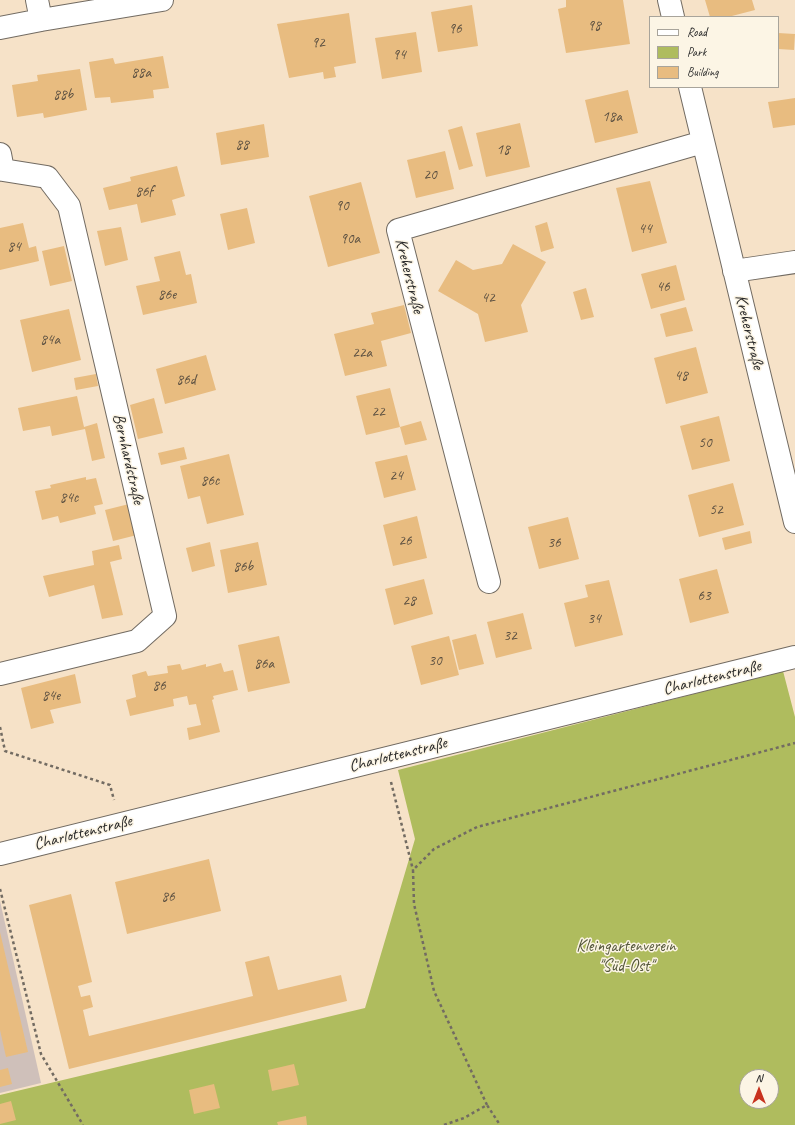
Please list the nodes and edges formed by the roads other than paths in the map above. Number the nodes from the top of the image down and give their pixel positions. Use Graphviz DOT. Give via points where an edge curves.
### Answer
graph roads {
  1 [pos="162,0"];
  2 [pos="669,0"];
  3 [pos="39,10"];
  4 [pos="673,16"];
  5 [pos="0,28"];
  6 [pos="690,88"];
  7 [pos="703,142"];
  8 [pos="1,165"];
  9 [pos="795,262"];
  10 [pos="734,271"];
  11 [pos="795,522"];
  12 [pos="489,582"];
  13 [pos="795,657"];
  14 [pos="0,674"];
  15 [pos="0,854"];
  1 -- 3 [label="street"];
  2 -- 4 [label="street"];
  3 -- 5 [label="street"];
  6 -- 7 [label="street, Kreherstraße"];
  7 -- 10 [label="street, Kreherstraße"];
  7 -- 12 [label="street, Kreherstraße" via="398,230"];
  8 -- 14 [label="street, Bernhardstraße" via="47,177 69,206 165,616 138,641"];
  9 -- 10 [label="street"];
  10 -- 11 [label="street, Kreherstraße"];
  13 -- 15 [label="street, Charlottenstraße"];
}
